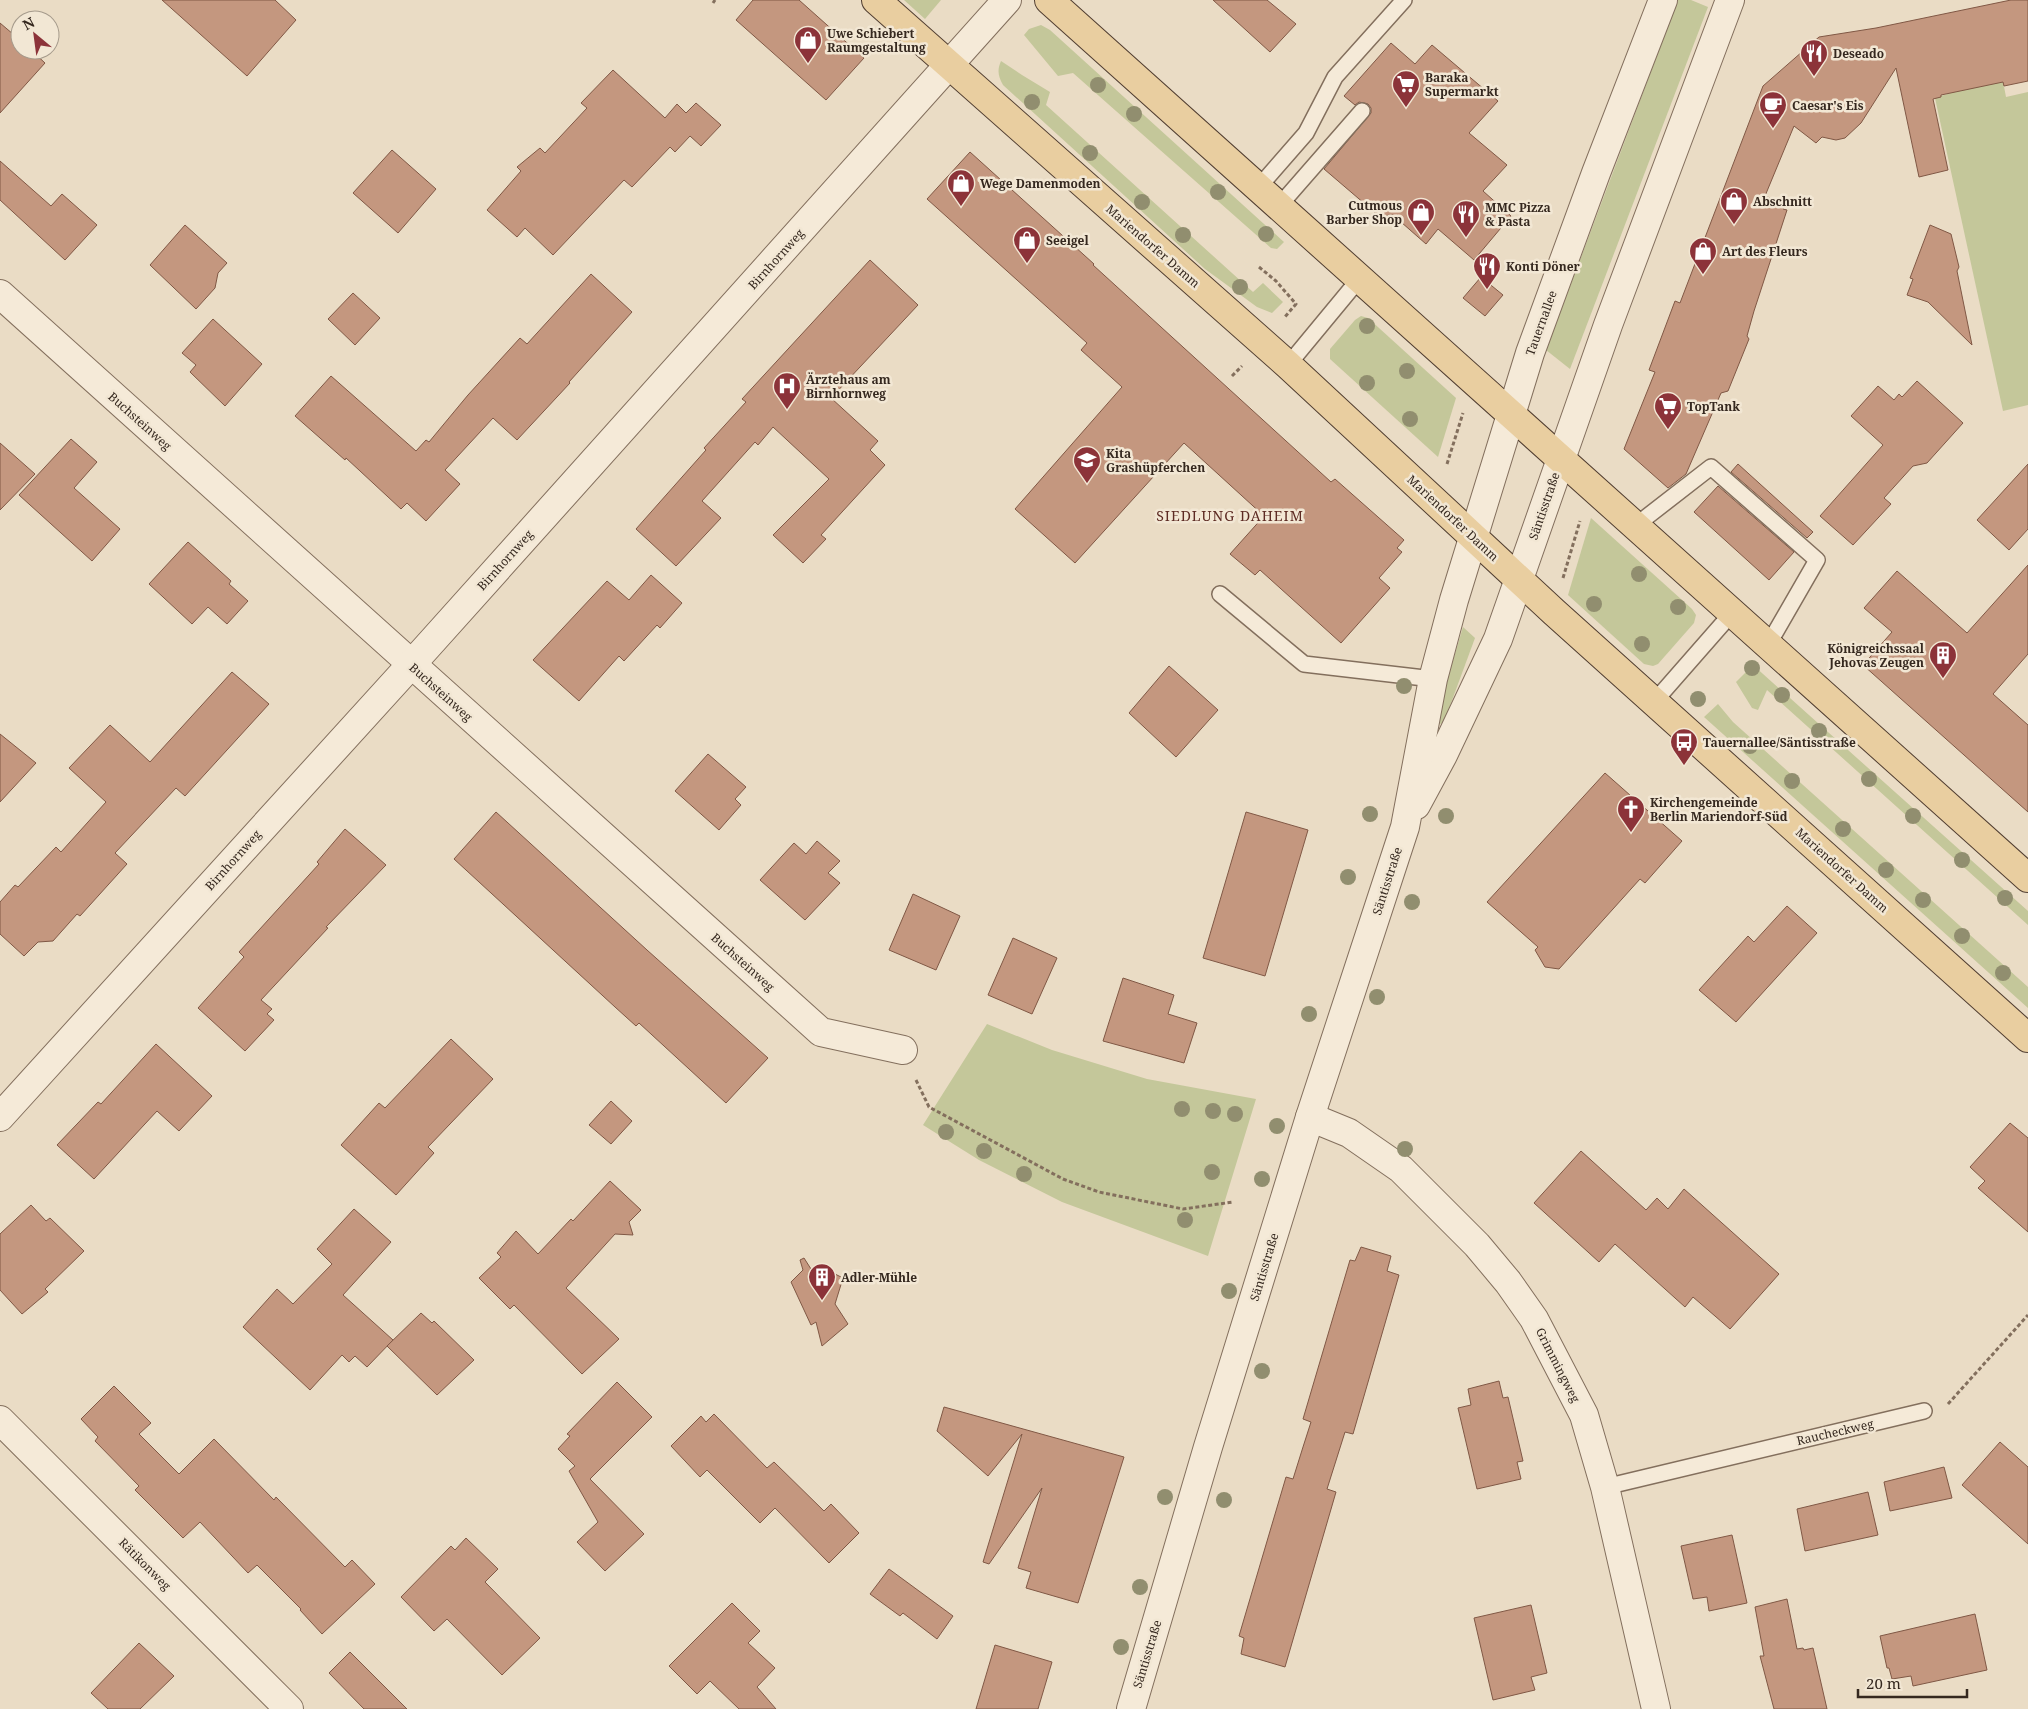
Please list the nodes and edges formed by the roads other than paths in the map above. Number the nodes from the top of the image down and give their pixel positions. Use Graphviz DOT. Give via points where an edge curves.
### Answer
graph roads {
  1 [pos="876,0"];
  2 [pos="1007,0"];
  3 [pos="1049,0"];
  4 [pos="1404,0"];
  5 [pos="1663,0"];
  6 [pos="1730,0"];
  7 [pos="949,65"];
  8 [pos="1362,111"];
  9 [pos="1258,188"];
  10 [pos="1279,206"];
  11 [pos="1360,278"];
  12 [pos="0,294"];
  13 [pos="1288,365"];
  14 [pos="1512,415"];
  15 [pos="1560,459"];
  16 [pos="1635,526"];
  17 [pos="1473,538"];
  18 [pos="1518,579"];
  19 [pos="1220,594"];
  20 [pos="1732,613"];
  21 [pos="1768,645"];
  22 [pos="411,665"];
  23 [pos="1432,678"];
  24 [pos="1654,702"];
  25 [pos="1405,827"];
  26 [pos="2028,878"];
  27 [pos="2028,1038"];
  28 [pos="903,1050"];
  29 [pos="0,1117"];
  30 [pos="1310,1117"];
  31 [pos="1924,1411"];
  32 [pos="0,1420"];
  33 [pos="1605,1487"];
  34 [pos="289,1709"];
  35 [pos="1131,1709"];
  36 [pos="1656,1709"];
  1 -- 7 [label="main road, Mariendorfer Damm"];
  2 -- 7 [label="street, Birnhornweg"];
  3 -- 9 [label="main road"];
  4 -- 9 [label="lane" via="1335,77 1306,133"];
  5 -- 14 [label="street, Tauernallee" via="1548,302"];
  6 -- 15 [label="street"];
  7 -- 13 [label="main road, Mariendorfer Damm"];
  7 -- 22 [label="street, Birnhornweg"];
  8 -- 10 [label="lane"];
  9 -- 10 [label="main road"];
  10 -- 11 [label="main road"];
  11 -- 13 [label="lane"];
  11 -- 14 [label="main road"];
  12 -- 22 [label="street, Buchsteinweg"];
  13 -- 17 [label="main road, Mariendorfer Damm"];
  14 -- 15 [label="main road"];
  14 -- 17 [label="street, Tauernallee"];
  15 -- 16 [label="main road"];
  15 -- 18 [label="street, Säntisstraße"];
  16 -- 20 [label="main road"];
  16 -- 21 [label="lane" via="1711,467 1817,560"];
  17 -- 18 [label="main road, Mariendorfer Damm"];
  17 -- 23 [label="street, Säntisstraße"];
  18 -- 24 [label="main road, Mariendorfer Damm"];
  18 -- 25 [label="street, Säntisstraße" via="1492,653"];
  19 -- 23 [label="lane" via="1304,664"];
  20 -- 21 [label="main road"];
  20 -- 24 [label="lane"];
  21 -- 26 [label="main road"];
  22 -- 28 [label="street, Buchsteinweg" via="821,1032"];
  22 -- 29 [label="street, Birnhornweg"];
  23 -- 25 [label="street, Säntisstraße"];
  24 -- 27 [label="main road, Mariendorfer Damm"];
  25 -- 30 [label="street, Säntisstraße"];
  30 -- 33 [label="street, Grimmingweg" via="1349,1133 1401,1169 1477,1245 1508,1282 1534,1319 1584,1415"];
  30 -- 35 [label="street, Säntisstraße"];
  31 -- 33 [label="lane, Raucheckweg"];
  32 -- 34 [label="street, Rätikonweg"];
  33 -- 36 [label="street, Grimmingweg"];
}
